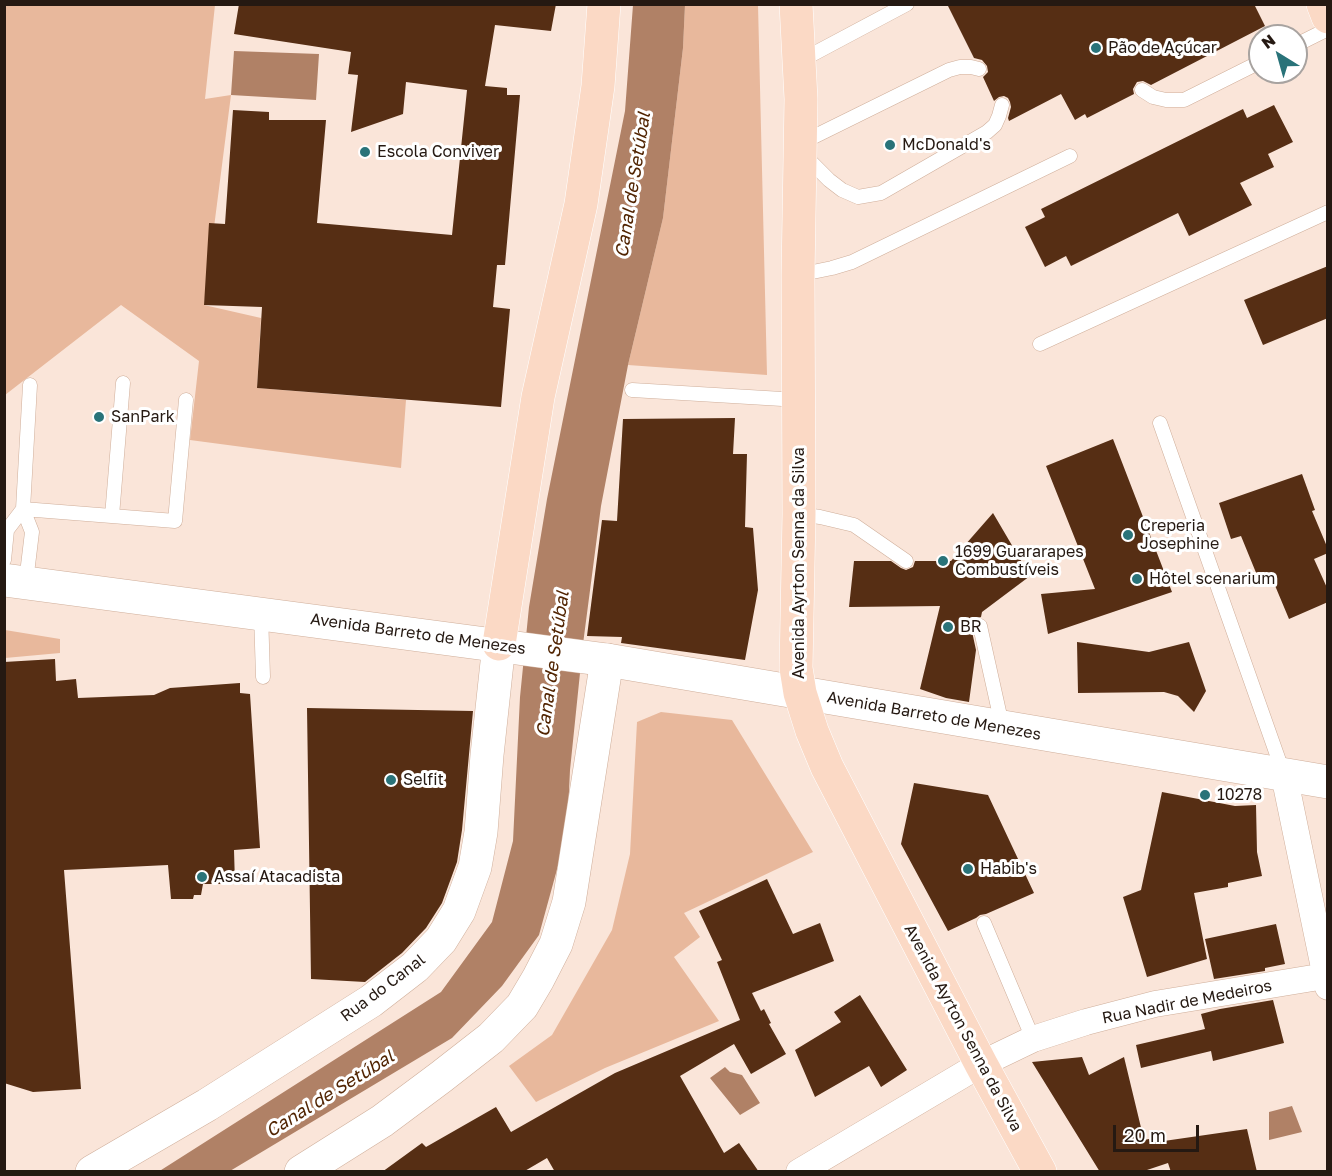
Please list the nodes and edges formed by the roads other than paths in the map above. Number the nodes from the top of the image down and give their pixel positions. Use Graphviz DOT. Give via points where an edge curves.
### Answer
graph roads {
  1 [pos="604,4"];
  2 [pos="796,4"];
  3 [pos="907,4"];
  4 [pos="1323,4"];
  5 [pos="1328,17"];
  6 [pos="1328,29"];
  7 [pos="1308,39"];
  8 [pos="799,62"];
  9 [pos="1248,68"];
  10 [pos="979,69"];
  11 [pos="1142,90"];
  12 [pos="1002,105"];
  13 [pos="800,148"];
  14 [pos="1070,156"];
  15 [pos="1328,212"];
  16 [pos="798,275"];
  17 [pos="1040,344"];
  18 [pos="123,383"];
  19 [pos="30,385"];
  20 [pos="632,390"];
  21 [pos="799,399"];
  22 [pos="186,400"];
  23 [pos="1160,423"];
  24 [pos="23,509"];
  25 [pos="799,514"];
  26 [pos="112,516"];
  27 [pos="906,561"];
  28 [pos="12,574"];
  29 [pos="261,613"];
  30 [pos="980,626"];
  31 [pos="505,645"];
  32 [pos="595,658"];
  33 [pos="263,677"];
  34 [pos="800,693"];
  35 [pos="1002,728"];
  36 [pos="1284,775"];
  37 [pos="1328,782"];
  38 [pos="984,923"];
  39 [pos="1326,982"];
  40 [pos="1033,1039"];
  41 [pos="981,1065"];
  42 [pos="92,1172"];
  43 [pos="301,1172"];
  44 [pos="799,1172"];
  45 [pos="1040,1172"];
  1 -- 31 [label="main road" via="598,86 581,204 538,397"];
  2 -- 8 [label="main road, Avenida Ayrton Senna da Silva"];
  3 -- 8 [label="lane"];
  4 -- 5 [label="main road"];
  6 -- 7 [label="lane"];
  8 -- 13 [label="main road, Avenida Ayrton Senna da Silva"];
  9 -- 11 [label="lane" via="1184,100 1153,97"];
  10 -- 13 [label="lane" via="950,70"];
  12 -- 13 [label="lane" via="987,132 881,193 858,197 842,190"];
  13 -- 16 [label="main road, Avenida Ayrton Senna da Silva"];
  14 -- 16 [label="lane" via="852,262"];
  15 -- 17 [label="lane"];
  16 -- 21 [label="main road, Avenida Ayrton Senna da Silva"];
  18 -- 26 [label="lane"];
  19 -- 24 [label="lane"];
  20 -- 21 [label="lane"];
  21 -- 25 [label="main road, Avenida Ayrton Senna da Silva"];
  22 -- 26 [label="lane" via="175,521"];
  23 -- 36 [label="lane"];
  24 -- 26 [label="lane"];
  24 -- 28 [label="lane" via="7,531"];
  24 -- 28 [label="lane" via="32,532"];
  25 -- 27 [label="lane" via="855,525"];
  25 -- 34 [label="main road, Avenida Ayrton Senna da Silva" via="796,668"];
  28 -- 29 [label="street, Avenida Barreto de Menezes"];
  29 -- 31 [label="street, Avenida Barreto de Menezes"];
  29 -- 33 [label="lane"];
  30 -- 35 [label="lane"];
  31 -- 32 [label="street, Avenida Barreto de Menezes"];
  31 -- 42 [label="street, Rua do Canal" via="487,754 475,867 459,911 441,940 415,967 371,1001"];
  32 -- 34 [label="street, Avenida Barreto de Menezes"];
  32 -- 43 [label="street" via="570,902 556,944 538,979 522,1006 491,1038 382,1121"];
  34 -- 35 [label="street, Avenida Barreto de Menezes"];
  34 -- 41 [label="main road, Avenida Ayrton Senna da Silva" via="827,767"];
  35 -- 36 [label="street, Avenida Barreto de Menezes"];
  36 -- 37 [label="street, Avenida Barreto de Menezes"];
  36 -- 39 [label="street"];
  38 -- 40 [label="lane"];
  39 -- 40 [label="street, Rua Nadir de Medeiros" via="1155,1005"];
  40 -- 41 [label="street, Rua Nadir de Medeiros"];
  41 -- 44 [label="street, Rua Nadir de Medeiros"];
  41 -- 45 [label="main road, Avenida Ayrton Senna da Silva"];
}
